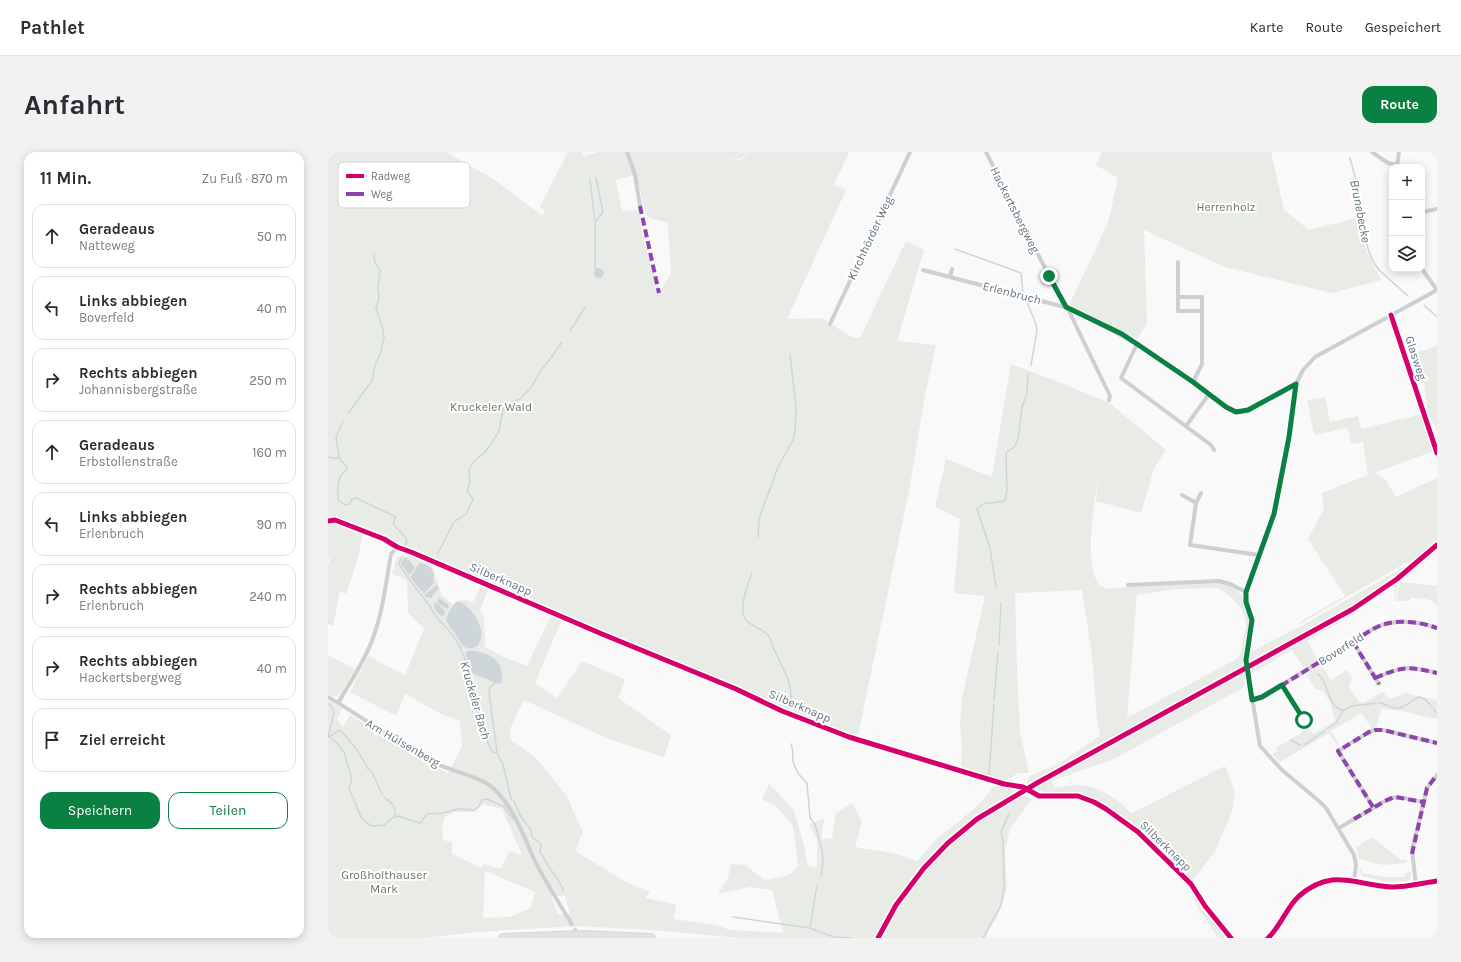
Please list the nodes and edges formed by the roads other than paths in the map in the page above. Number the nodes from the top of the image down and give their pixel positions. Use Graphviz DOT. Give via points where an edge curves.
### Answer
graph roads {
  1 [pos="627,152"];
  2 [pos="910,152"];
  3 [pos="986,152"];
  4 [pos="1372,152"];
  5 [pos="1399,152"];
  6 [pos="1389,164"];
  7 [pos="1398,164"];
  8 [pos="640,206"];
  9 [pos="1437,209"];
  10 [pos="1425,211"];
  11 [pos="1178,262"];
  12 [pos="952,269"];
  13 [pos="923,270"];
  14 [pos="1424,272"];
  15 [pos="950,277"];
  16 [pos="1437,290"];
  17 [pos="1178,297"];
  18 [pos="1066,307"];
  19 [pos="1202,312"];
  20 [pos="1391,316"];
  21 [pos="830,324"];
  22 [pos="1137,344"];
  23 [pos="1193,382"];
  24 [pos="1296,384"];
  25 [pos="1209,394"];
  26 [pos="1110,398"];
  27 [pos="1186,426"];
  28 [pos="1214,450"];
  29 [pos="1437,452"];
  30 [pos="1201,493"];
  31 [pos="1182,494"];
  32 [pos="1196,503"];
  33 [pos="328,521"];
  34 [pos="397,548"];
  35 [pos="1259,555"];
  36 [pos="1128,585"];
  37 [pos="1246,592"];
  38 [pos="1437,628"];
  39 [pos="1353,642"];
  40 [pos="1437,673"];
  41 [pos="1375,678"];
  42 [pos="1379,684"];
  43 [pos="1282,685"];
  44 [pos="328,697"];
  45 [pos="1252,700"];
  46 [pos="338,703"];
  47 [pos="1304,720"];
  48 [pos="1437,743"];
  49 [pos="1437,775"];
  50 [pos="1424,802"];
  51 [pos="1373,807"];
  52 [pos="1339,828"];
  53 [pos="1354,880"];
  54 [pos="1437,881"];
  55 [pos="1416,885"];
  56 [pos="571,922"];
  57 [pos="503,938"];
  58 [pos="651,938"];
  59 [pos="1231,938"];
  60 [pos="1268,938"];
  1 -- 8 [label="street" via="636,175"];
  2 -- 21 [label="street, Kirchhörder Weg"];
  3 -- 18 [label="street, Hackertsbergweg"];
  4 -- 6 [label="street"];
  5 -- 7 [label="street"];
  9 -- 10 [label="street"];
  11 -- 17 [label="street"];
  12 -- 15 [label="street"];
  13 -- 15 [label="street, Erlenbruch"];
  14 -- 16 [label="street"];
  15 -- 18 [label="street, Erlenbruch"];
  16 -- 20 [label="street"];
  17 -- 19 [label="street" via="1178,311"];
  17 -- 19 [label="street" via="1202,297"];
  18 -- 22 [label="street, Erlenbruch"];
  18 -- 26 [label="street, Hackertsbergweg"];
  19 -- 23 [label="street" via="1202,364"];
  20 -- 24 [label="street" via="1315,357 1303,370"];
  20 -- 29 [label="street, Glasweg"];
  22 -- 23 [label="street, Erlenbruch"];
  22 -- 27 [label="street" via="1121,378"];
  23 -- 25 [label="street, Erlenbruch"];
  24 -- 25 [label="street, Erlenbruch" via="1242,412 1226,407"];
  24 -- 35 [label="street" via="1276,508"];
  25 -- 27 [label="street"];
  27 -- 28 [label="street"];
  30 -- 32 [label="street"];
  31 -- 32 [label="street"];
  32 -- 35 [label="street" via="1190,544"];
  33 -- 34 [label="street, Silberknapp" via="335,520 384,539"];
  34 -- 46 [label="street" via="390,554 374,637"];
  34 -- 59 [label="street, Silberknapp" via="412,552 782,711 849,737 1004,784 1023,787 1039,796 1078,796 1094,802 1138,832 1186,879"];
  35 -- 37 [label="street"];
  36 -- 37 [label="street" via="1219,581"];
  37 -- 45 [label="street" via="1246,602 1252,620 1246,660"];
  38 -- 39 [label="street, Boverfeld" via="1417,623 1385,623"];
  39 -- 41 [label="street"];
  39 -- 43 [label="street, Boverfeld"];
  40 -- 41 [label="street" via="1405,667"];
  41 -- 42 [label="street"];
  43 -- 45 [label="street, Boverfeld"];
  43 -- 47 [label="street"];
  44 -- 46 [label="street, Am Hülsenberg"];
  45 -- 52 [label="street" via="1260,746 1282,770 1323,804"];
  46 -- 56 [label="street, Am Hülsenberg" via="428,760 491,787 511,810 546,882"];
  48 -- 51 [label="street" via="1375,730 1338,750"];
  49 -- 50 [label="street" via="1427,788"];
  50 -- 51 [label="street" via="1395,797"];
  50 -- 55 [label="street" via="1412,850"];
  51 -- 52 [label="street"];
  52 -- 53 [label="street" via="1355,860"];
  53 -- 55 [label="street" via="1389,887"];
  53 -- 60 [label="street" via="1333,880 1306,891 1291,905"];
  54 -- 55 [label="street"];
  57 -- 58 [label="highway" via="584,935"];
}
